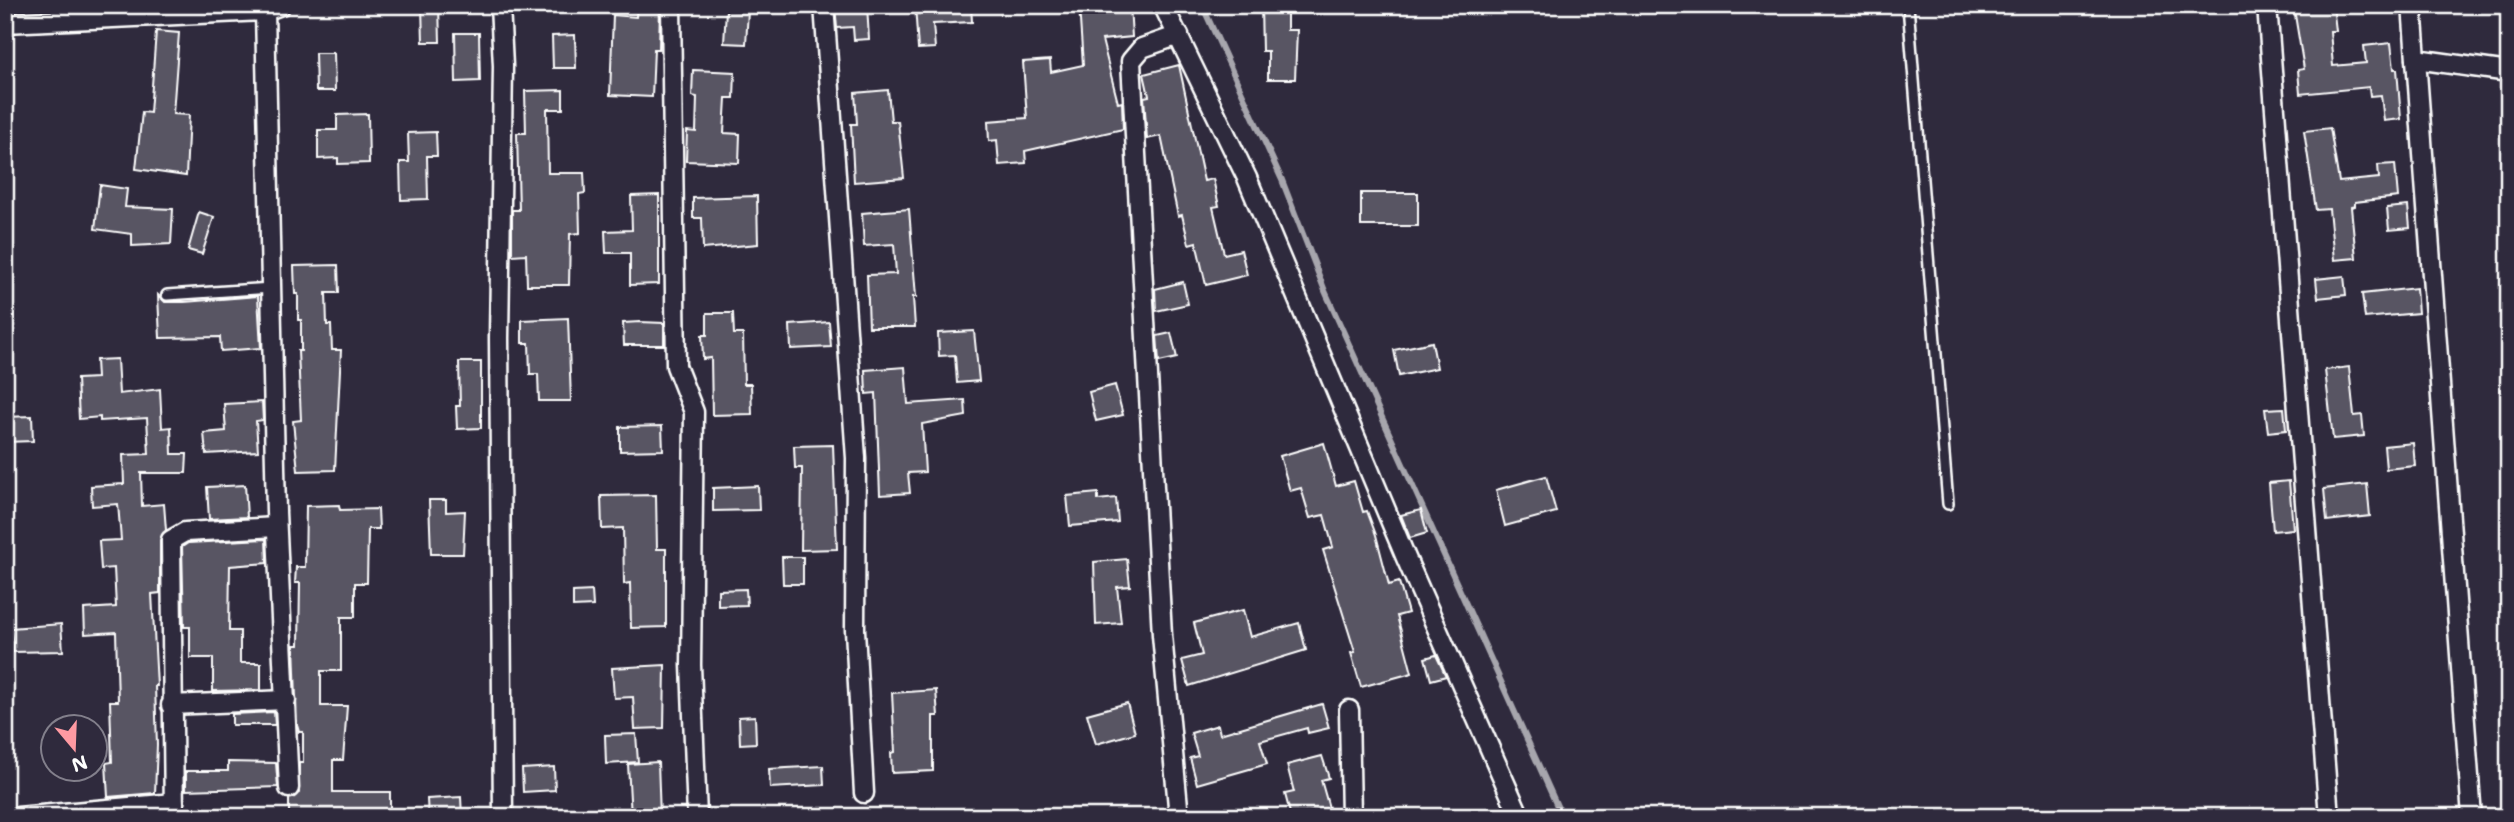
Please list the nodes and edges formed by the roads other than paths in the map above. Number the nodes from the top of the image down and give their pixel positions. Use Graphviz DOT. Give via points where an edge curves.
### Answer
graph roads {
  1 [pos="500,5"];
  2 [pos="671,5"];
  3 [pos="824,5"];
  4 [pos="1163,5"];
  5 [pos="1908,5"];
  6 [pos="2267,5"];
  7 [pos="2412,5"];
  8 [pos="273,8"];
  9 [pos="5,23"];
  10 [pos="1179,35"];
  11 [pos="2416,59"];
  12 [pos="2509,72"];
  13 [pos="271,288"];
  14 [pos="167,295"];
  15 [pos="1948,504"];
  16 [pos="276,527"];
  17 [pos="286,700"];
  18 [pos="171,705"];
  19 [pos="1349,710"];
  20 [pos="289,788"];
  21 [pos="864,793"];
  22 [pos="174,810"];
  23 [pos="18,817"];
  24 [pos="503,817"];
  25 [pos="696,817"];
  26 [pos="1179,817"];
  27 [pos="1351,817"];
  28 [pos="1520,817"];
  29 [pos="2329,817"];
  30 [pos="2472,817"];
  1 -- 24 [label="street"];
  2 -- 25 [label="street" via="676,366 694,412 691,665"];
  3 -- 21 [label="street" via="856,458 855,630"];
  4 -- 10 [label="street"];
  5 -- 15 [label="lane"];
  6 -- 29 [label="street"];
  7 -- 11 [label="street"];
  8 -- 9 [label="street"];
  8 -- 13 [label="street"];
  10 -- 26 [label="street" via="1142,48 1131,61 1162,635"];
  10 -- 28 [label="street" via="1247,178"];
  11 -- 12 [label="street"];
  11 -- 30 [label="street"];
  13 -- 14 [label="lane"];
  13 -- 16 [label="street"];
  16 -- 17 [label="street"];
  16 -- 18 [label="street" via="185,532 171,540"];
  17 -- 18 [label="street"];
  17 -- 20 [label="street"];
  18 -- 22 [label="street"];
  19 -- 27 [label="street"];
  22 -- 23 [label="street"];
}
